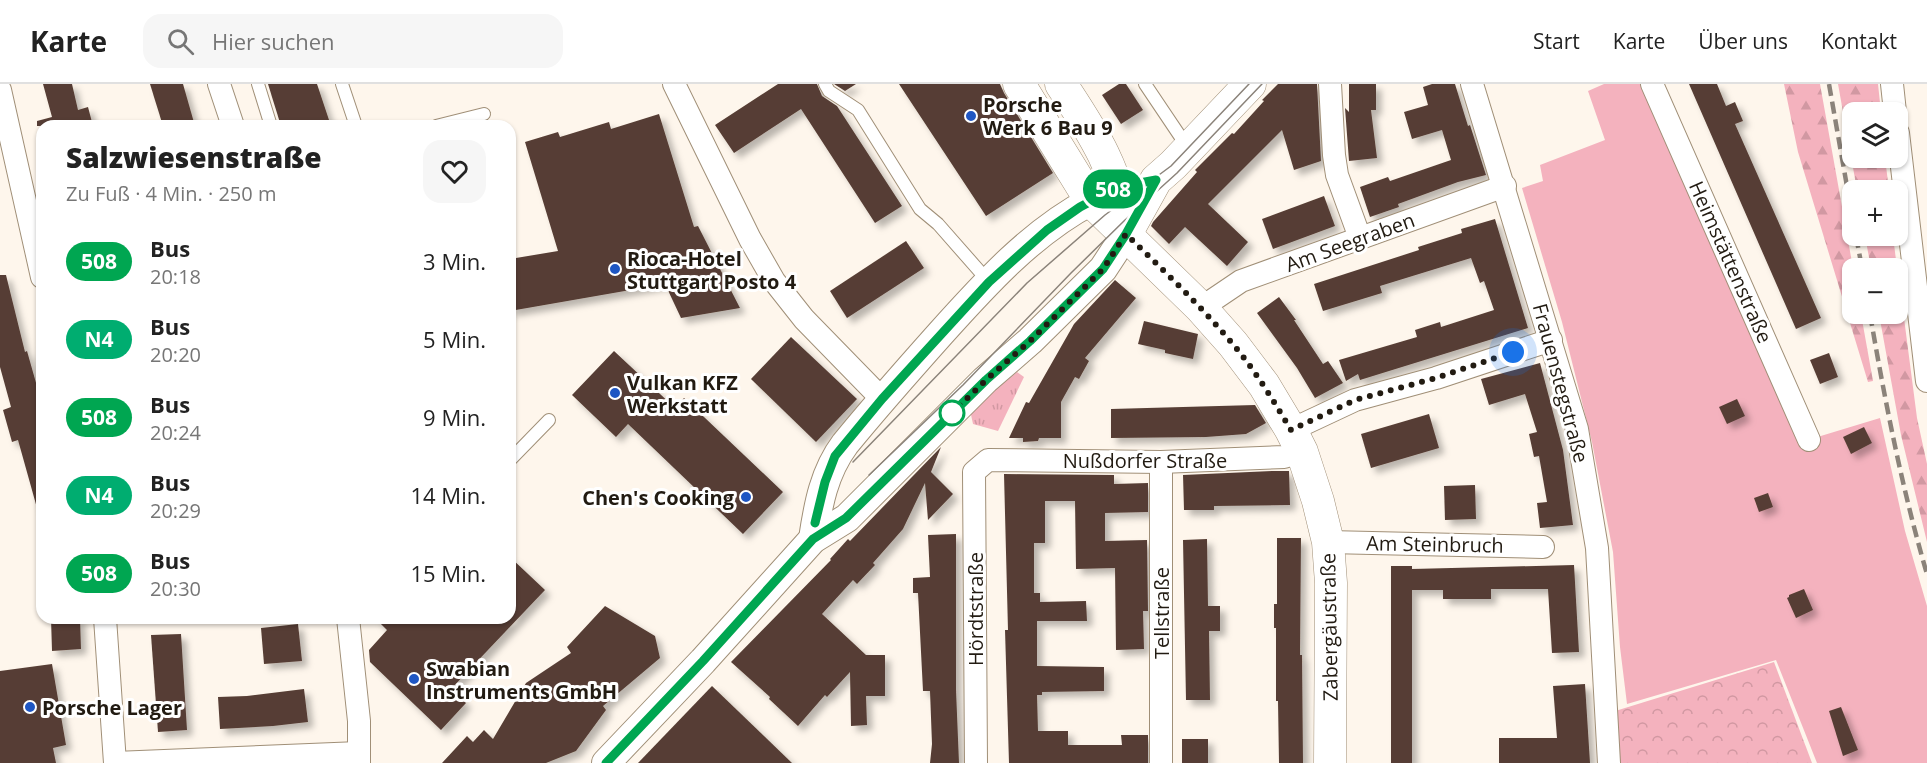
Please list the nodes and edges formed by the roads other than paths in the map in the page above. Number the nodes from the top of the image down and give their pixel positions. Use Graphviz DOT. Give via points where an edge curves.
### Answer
graph roads {
  1 [pos="219,84"];
  2 [pos="258,84"];
  3 [pos="342,84"];
  4 [pos="674,84"];
  5 [pos="825,84"];
  6 [pos="1019,84"];
  7 [pos="1060,84"];
  8 [pos="1145,84"];
  9 [pos="1250,84"];
  10 [pos="1330,84"];
  11 [pos="1472,84"];
  12 [pos="1652,84"];
  13 [pos="1892,84"];
  14 [pos="0,90"];
  15 [pos="1894,102"];
  16 [pos="484,114"];
  17 [pos="231,120"];
  18 [pos="269,120"];
  19 [pos="354,120"];
  20 [pos="460,120"];
  21 [pos="1189,149"];
  22 [pos="1902,168"];
  23 [pos="1156,180"];
  24 [pos="1504,186"];
  25 [pos="1105,194"];
  26 [pos="1126,234"];
  27 [pos="1360,238"];
  28 [pos="36,250"];
  29 [pos="989,282"];
  30 [pos="1201,308"];
  31 [pos="1551,340"];
  32 [pos="1927,381"];
  33 [pos="882,399"];
  34 [pos="549,420"];
  35 [pos="1809,440"];
  36 [pos="1297,441"];
  37 [pos="516,454"];
  38 [pos="988,460"];
  39 [pos="1161,462"];
  40 [pos="825,482"];
  41 [pos="860,505"];
  42 [pos="813,539"];
  43 [pos="1328,542"];
  44 [pos="1543,546"];
  45 [pos="105,624"];
  46 [pos="349,624"];
  47 [pos="359,758"];
  48 [pos="115,763"];
  49 [pos="606,763"];
  50 [pos="976,763"];
  51 [pos="1161,763"];
  52 [pos="1330,763"];
  53 [pos="1609,763"];
  1 -- 17 [label="street"];
  2 -- 18 [label="lane"];
  3 -- 19 [label="lane"];
  4 -- 33 [label="street" via="774,281 804,319"];
  5 -- 29 [label="lane" via="829,91 858,110 920,209"];
  6 -- 25 [label="main road"];
  7 -- 25 [label="main road" via="1092,133"];
  8 -- 21 [label="lane"];
  9 -- 21 [label="main road"];
  10 -- 27 [label="street" via="1337,175"];
  11 -- 24 [label="street, Frauenstegstraße"];
  12 -- 35 [label="street, Heimstättenstraße"];
  13 -- 15 [label="street"];
  14 -- 28 [label="street"];
  16 -- 20 [label="lane"];
  21 -- 23 [label="main road"];
  22 -- 32 [label="street"];
  23 -- 25 [label="main road"];
  23 -- 26 [label="main road"];
  24 -- 27 [label="street, Am Seegraben"];
  24 -- 31 [label="street, Frauenstegstraße"];
  25 -- 26 [label="main road"];
  25 -- 29 [label="street" via="1047,230"];
  26 -- 30 [label="main road, Zabergäustraße"];
  26 -- 41 [label="street" via="1103,269"];
  27 -- 30 [label="street, Am Seegraben" via="1241,281"];
  29 -- 33 [label="street"];
  30 -- 36 [label="main road, Zabergäustraße" via="1246,361"];
  31 -- 36 [label="street, Nußdorfer Straße" via="1355,400"];
  31 -- 53 [label="street, Frauenstegstraße" via="1577,429"];
  33 -- 40 [label="street" via="835,456"];
  34 -- 37 [label="lane"];
  36 -- 39 [label="street, Nußdorfer Straße" via="1284,457"];
  36 -- 43 [label="main road, Zabergäustraße"];
  38 -- 39 [label="street, Nußdorfer Straße"];
  38 -- 50 [label="street, Hördtstraße" via="974,472"];
  39 -- 51 [label="street, Tellstraße"];
  40 -- 41 [label="street" via="845,501"];
  40 -- 42 [label="street"];
  41 -- 42 [label="street"];
  42 -- 49 [label="street"];
  43 -- 44 [label="street, Am Steinbruch"];
  43 -- 52 [label="main road, Zabergäustraße"];
  45 -- 48 [label="street"];
  46 -- 47 [label="street"];
  47 -- 48 [label="street"];
}
